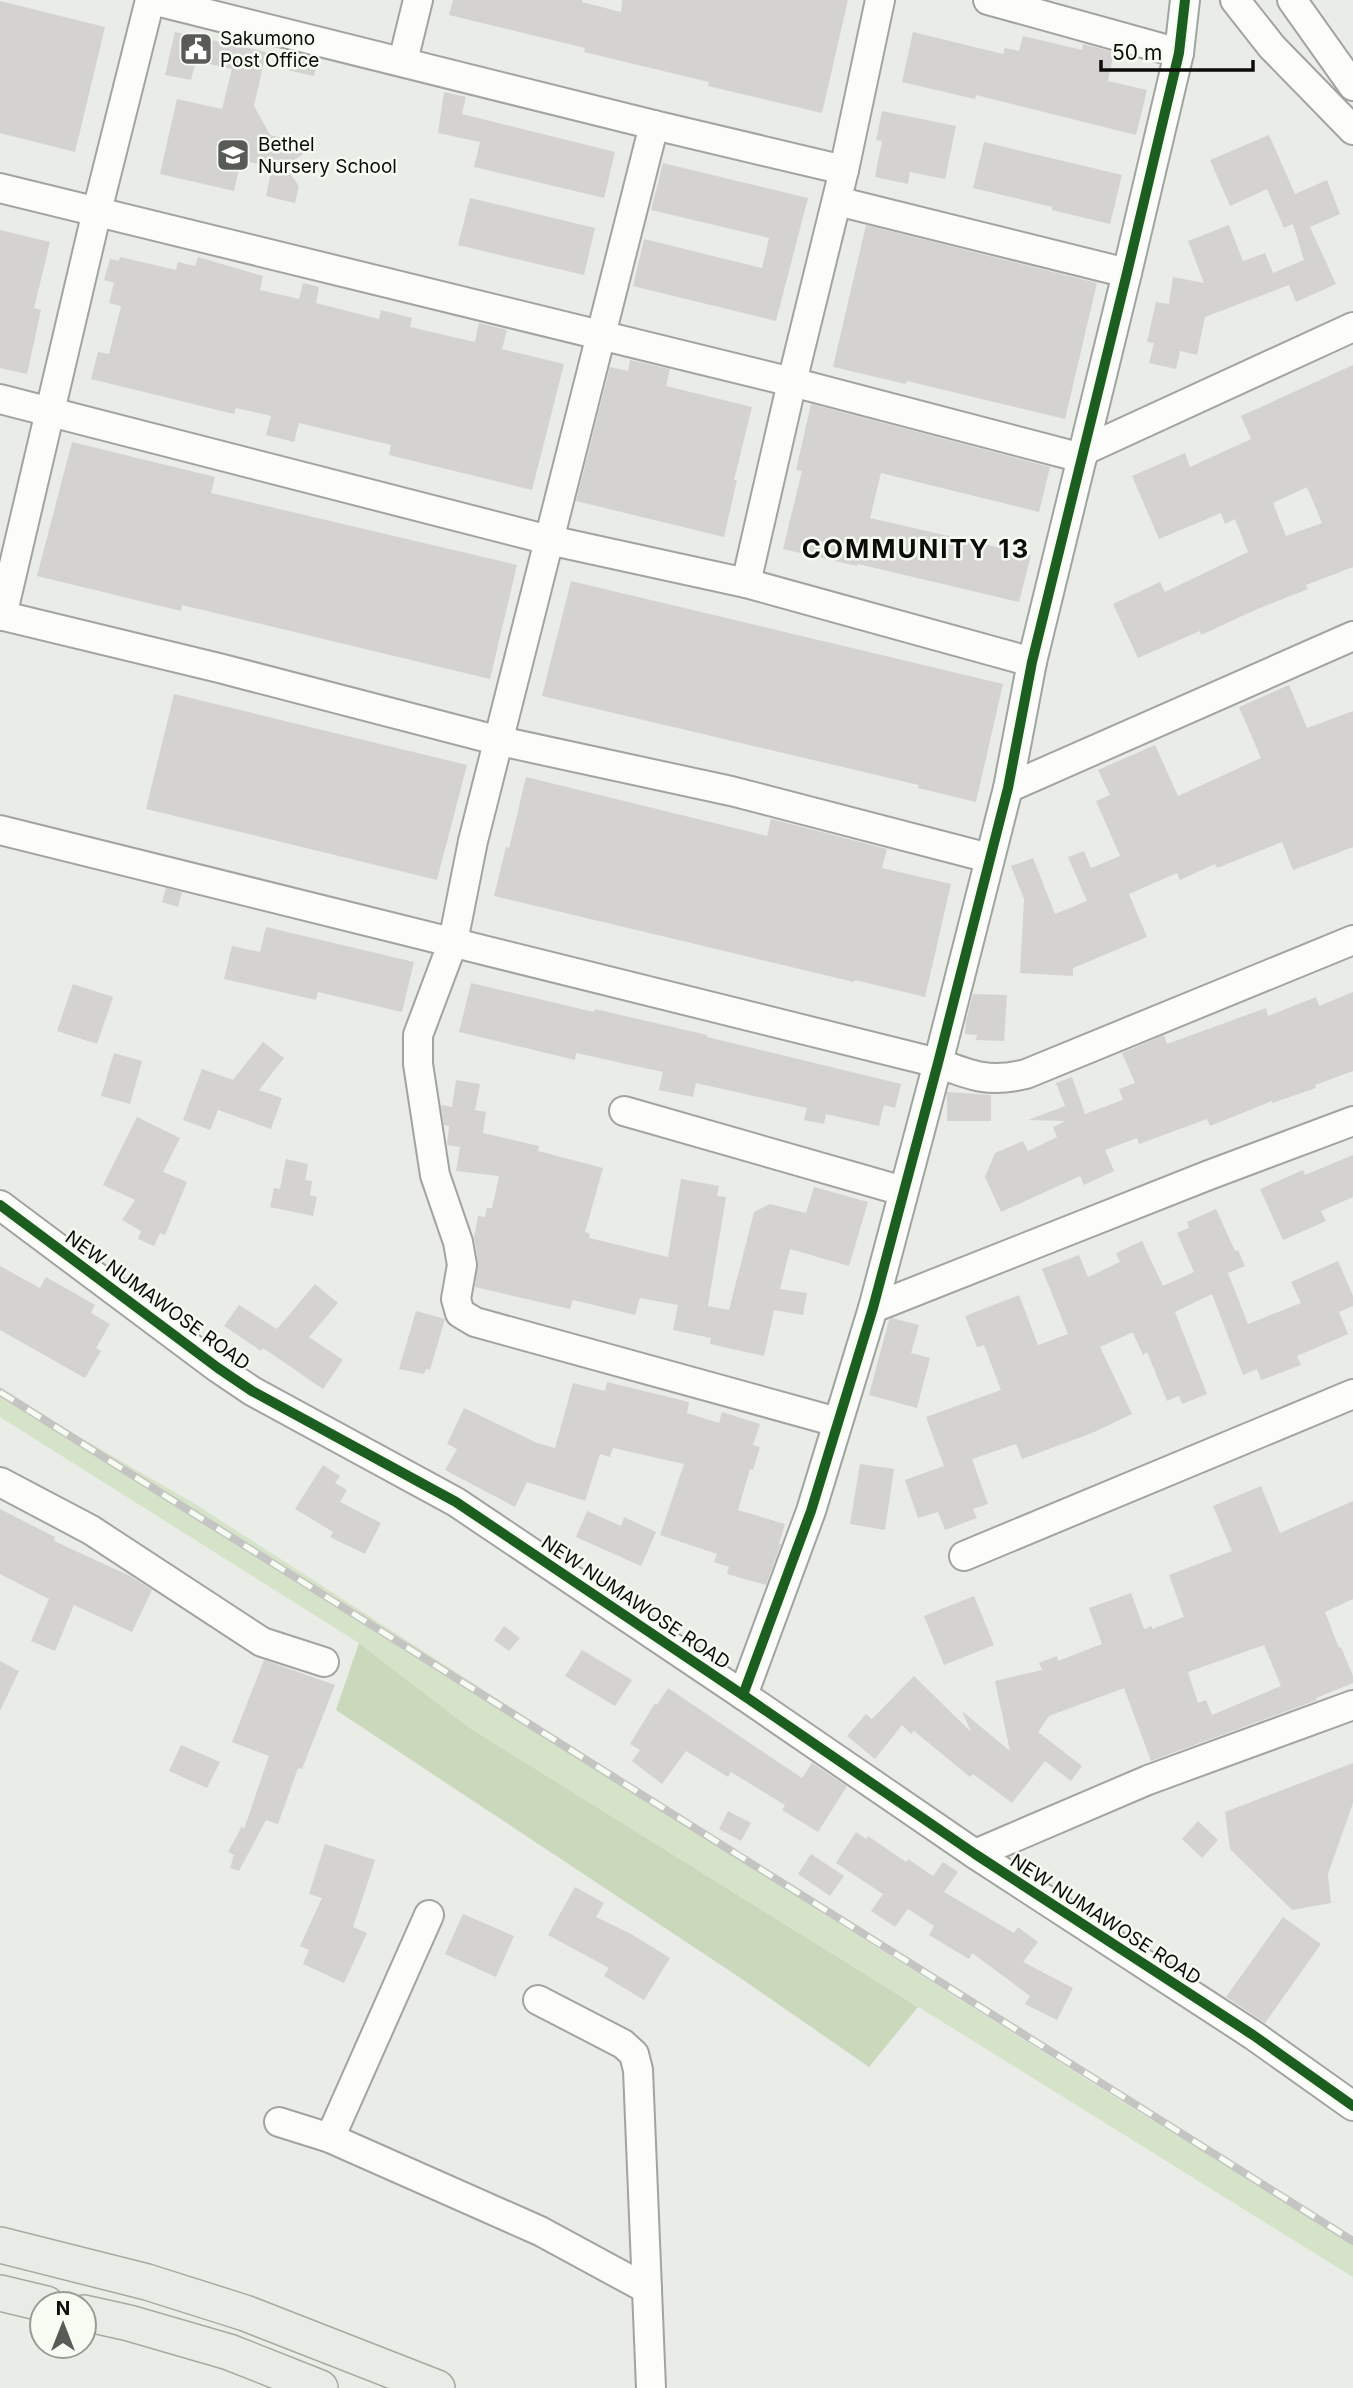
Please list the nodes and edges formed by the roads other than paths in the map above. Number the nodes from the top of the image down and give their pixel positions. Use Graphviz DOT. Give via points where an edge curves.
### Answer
graph roads {
  1 [pos="151,0"];
  2 [pos="418,0"];
  3 [pos="880,0"];
  4 [pos="988,0"];
  5 [pos="1185,0"];
  6 [pos="1235,0"];
  7 [pos="1292,0"];
  8 [pos="1179,53"];
  9 [pos="403,61"];
  10 [pos="1353,86"];
  11 [pos="654,125"];
  12 [pos="1353,129"];
  13 [pos="844,170"];
  14 [pos="0,188"];
  15 [pos="836,201"];
  16 [pos="97,211"];
  17 [pos="1128,273"];
  18 [pos="1353,327"];
  19 [pos="601,336"];
  20 [pos="792,382"];
  21 [pos="0,399"];
  22 [pos="50,411"];
  23 [pos="1083,455"];
  24 [pos="550,540"];
  25 [pos="746,583"];
  26 [pos="1,615"];
  27 [pos="1353,636"];
  28 [pos="1032,662"];
  29 [pos="500,741"];
  30 [pos="1008,788"];
  31 [pos="0,830"];
  32 [pos="989,858"];
  33 [pos="1353,940"];
  34 [pos="453,942"];
  35 [pos="938,1063"];
  36 [pos="624,1111"];
  37 [pos="1353,1121"];
  38 [pos="903,1191"];
  39 [pos="0,1205"];
  40 [pos="873,1308"];
  41 [pos="1353,1394"];
  42 [pos="837,1422"];
  43 [pos="0,1482"];
  44 [pos="964,1556"];
  45 [pos="324,1662"];
  46 [pos="743,1695"];
  47 [pos="1353,1705"];
  48 [pos="975,1854"];
  49 [pos="429,1915"];
  50 [pos="538,2000"];
  51 [pos="1353,2106"];
  52 [pos="279,2122"];
  53 [pos="330,2138"];
  54 [pos="0,2245"];
  55 [pos="647,2290"];
  56 [pos="0,2293"];
  57 [pos="28,2300"];
  58 [pos="98,2317"];
  59 [pos="320,2388"];
  60 [pos="437,2388"];
  61 [pos="651,2388"];
  1 -- 9 [label="street"];
  1 -- 16 [label="street"];
  2 -- 9 [label="street"];
  3 -- 13 [label="street"];
  4 -- 8 [label="street"];
  5 -- 8 [label="street"];
  6 -- 12 [label="street" via="1272,47"];
  7 -- 10 [label="street"];
  8 -- 17 [label="street"];
  9 -- 11 [label="street"];
  11 -- 13 [label="street"];
  11 -- 19 [label="street"];
  13 -- 15 [label="street"];
  14 -- 16 [label="street"];
  15 -- 17 [label="street"];
  15 -- 20 [label="street"];
  16 -- 19 [label="street"];
  16 -- 22 [label="street"];
  17 -- 23 [label="street"];
  18 -- 23 [label="street"];
  19 -- 20 [label="street"];
  19 -- 24 [label="street"];
  20 -- 23 [label="street"];
  20 -- 25 [label="street"];
  21 -- 22 [label="street"];
  22 -- 24 [label="street"];
  22 -- 26 [label="street"];
  23 -- 28 [label="street"];
  24 -- 25 [label="street"];
  24 -- 29 [label="street"];
  25 -- 28 [label="street"];
  26 -- 29 [label="street"];
  27 -- 30 [label="street"];
  28 -- 30 [label="street"];
  29 -- 32 [label="street" via="731,791"];
  29 -- 34 [label="street" via="473,841"];
  30 -- 32 [label="street"];
  31 -- 34 [label="street"];
  32 -- 35 [label="street"];
  33 -- 35 [label="street" via="1026,1074 978,1078"];
  34 -- 35 [label="street"];
  34 -- 42 [label="street" via="418,1035 418,1063 435,1175 462,1265 456,1299 460,1313 475,1322"];
  35 -- 38 [label="street"];
  36 -- 38 [label="street"];
  37 -- 40 [label="street"];
  38 -- 40 [label="street"];
  39 -- 46 [label="street, NEW NUMAWOSE ROAD" via="252,1391 456,1502"];
  40 -- 42 [label="street"];
  41 -- 44 [label="street"];
  42 -- 46 [label="street" via="811,1511"];
  43 -- 45 [label="street" via="91,1530 262,1642"];
  46 -- 48 [label="street, NEW NUMAWOSE ROAD"];
  47 -- 48 [label="street" via="1149,1780"];
  48 -- 51 [label="street, NEW NUMAWOSE ROAD" via="1253,2035"];
  49 -- 53 [label="street"];
  50 -- 55 [label="street" via="634,2054"];
  52 -- 53 [label="street"];
  53 -- 55 [label="street" via="540,2231"];
  54 -- 60 [label="main road" via="147,2282 245,2313"];
  55 -- 61 [label="street"];
  56 -- 57 [label="main road"];
  58 -- 59 [label="main road" via="229,2352"];
}
